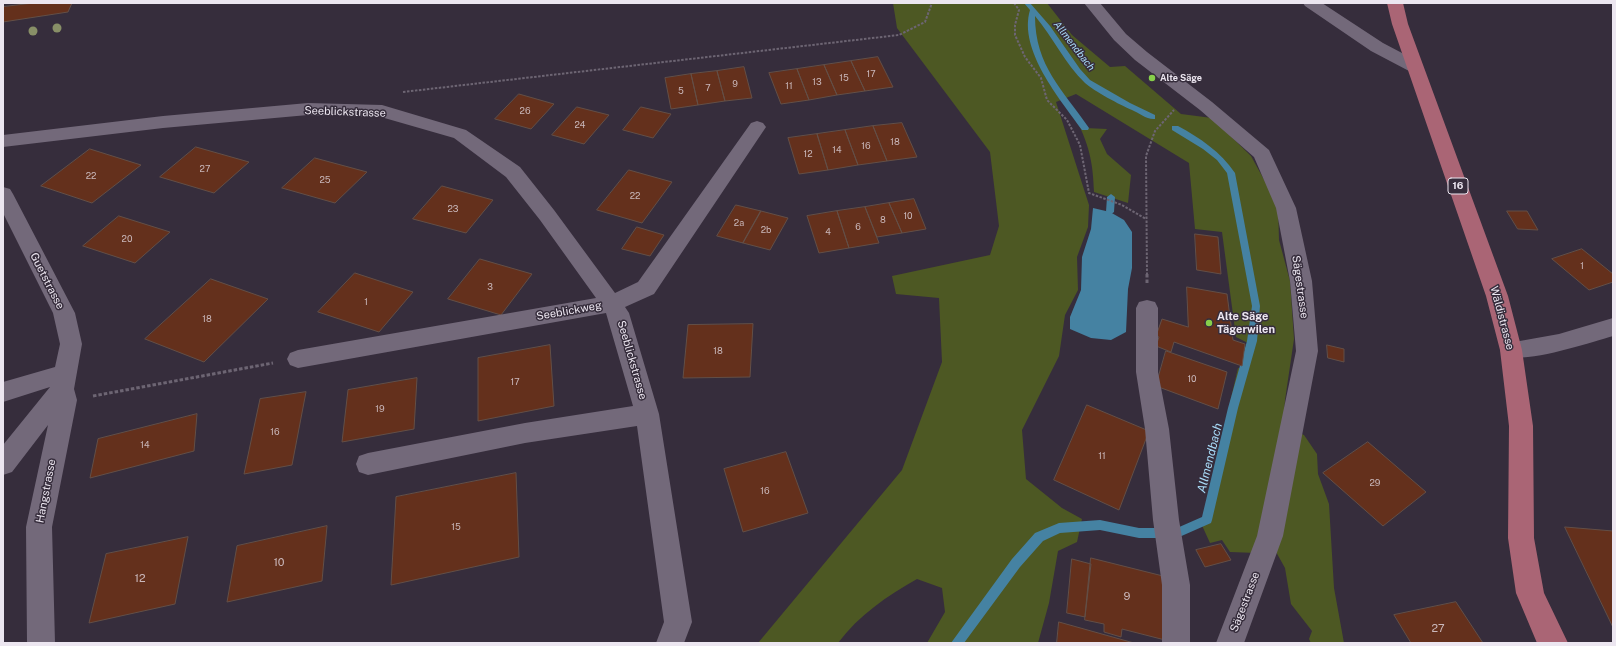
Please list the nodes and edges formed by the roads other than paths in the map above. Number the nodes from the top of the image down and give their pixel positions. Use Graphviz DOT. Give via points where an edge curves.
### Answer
graph roads {
  1 [pos="1092,3"];
  2 [pos="1311,3"];
  3 [pos="1394,3"];
  4 [pos="1415,67"];
  5 [pos="756,127"];
  6 [pos="3,141"];
  7 [pos="3,194"];
  8 [pos="611,304"];
  9 [pos="1147,308"];
  10 [pos="1613,327"];
  11 [pos="1511,350"];
  12 [pos="298,358"];
  13 [pos="64,387"];
  14 [pos="3,392"];
  15 [pos="647,414"];
  16 [pos="3,464"];
  17 [pos="368,464"];
  18 [pos="41,643"];
  19 [pos="670,643"];
  20 [pos="1176,643"];
  21 [pos="1230,643"];
  22 [pos="1554,643"];
  1 -- 21 [label="street, Sägestrasse" via="1120,37 1141,56 1201,102 1262,154 1286,208 1301,281 1308,351 1270,536"];
  2 -- 4 [label="street" via="1377,47"];
  3 -- 4 [label="main road, Wäldistrasse / 16"];
  4 -- 11 [label="main road, Wäldistrasse / 16" via="1497,296"];
  5 -- 8 [label="street, Seeblickweg" via="646,288"];
  6 -- 8 [label="street, Seeblickstrasse" via="163,122 308,109 382,111 460,134 514,172"];
  7 -- 13 [label="street, Guetstrasse" via="64,313 71,344"];
  8 -- 12 [label="street, Seeblickweg"];
  8 -- 15 [label="street, Seeblickstrasse" via="618,313"];
  9 -- 20 [label="street" via="1147,372 1157,429 1169,547 1176,585"];
  10 -- 11 [label="street" via="1559,343"];
  11 -- 22 [label="main road, Wäldistrasse / 16" via="1521,426 1521,538 1530,593"];
  13 -- 14 [label="street"];
  13 -- 16 [label="street, Guetstrasse"];
  13 -- 18 [label="street, Hangstrasse" via="39,527"];
  15 -- 17 [label="street, Seeblickstrasse" via="525,433"];
  15 -- 19 [label="street, Seeblickstrasse" via="678,622"];
}
